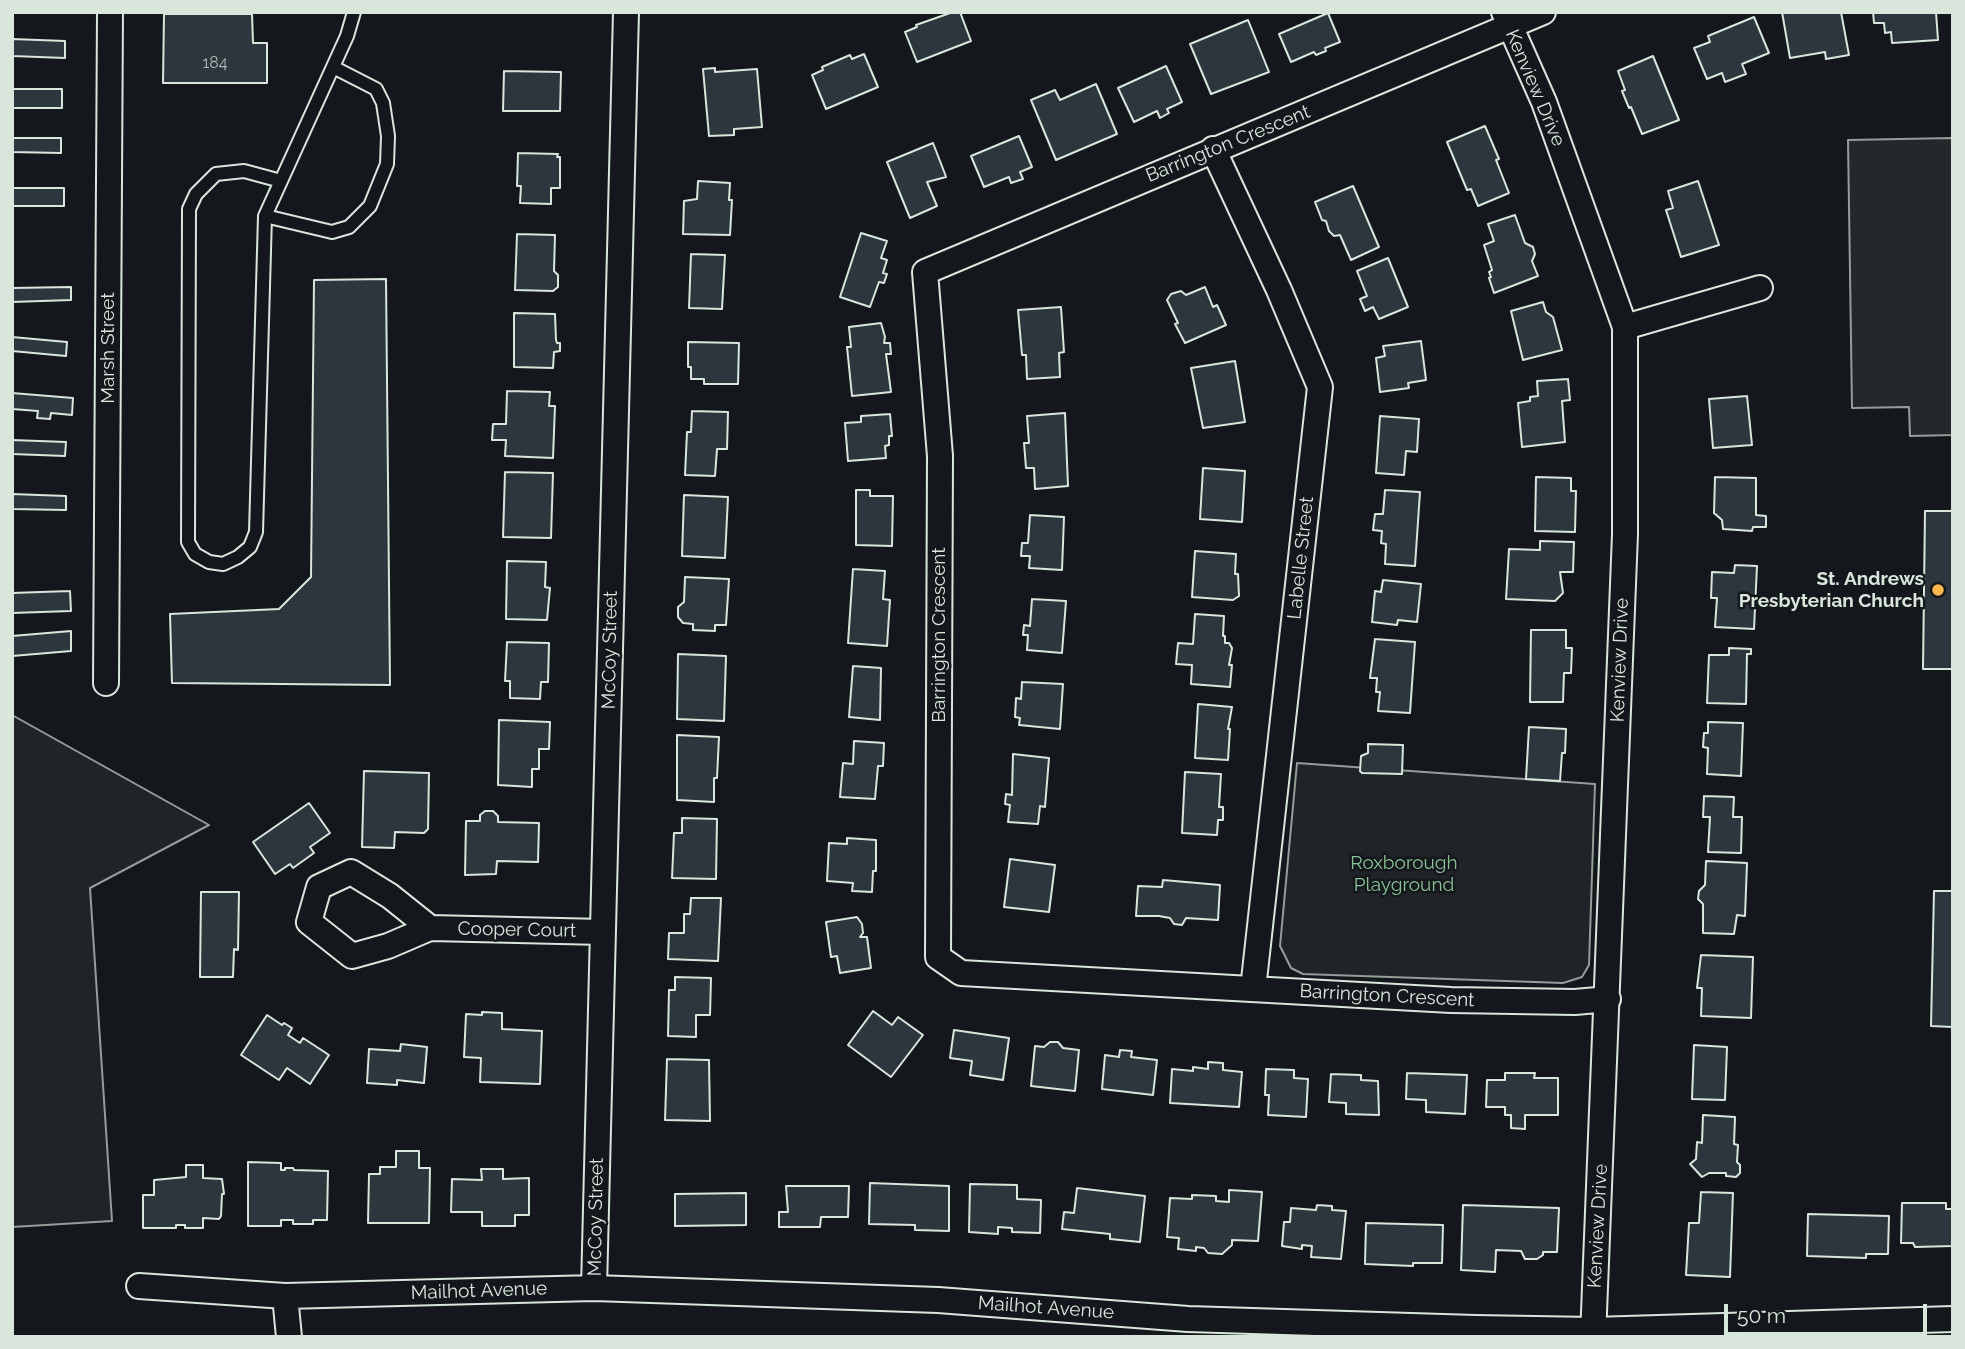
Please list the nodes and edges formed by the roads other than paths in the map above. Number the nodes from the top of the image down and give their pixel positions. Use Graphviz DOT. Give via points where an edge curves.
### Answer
graph roads {
  1 [pos="110,12"];
  2 [pos="354,12"];
  3 [pos="626,12"];
  4 [pos="1543,12"];
  5 [pos="1506,19"];
  6 [pos="333,67"];
  7 [pos="1213,149"];
  8 [pos="281,181"];
  9 [pos="265,216"];
  10 [pos="1760,288"];
  11 [pos="1625,327"];
  12 [pos="106,683"];
  13 [pos="430,928"];
  14 [pos="603,932"];
  15 [pos="1253,989"];
  16 [pos="1608,999"];
  17 [pos="139,1286"];
  18 [pos="594,1288"];
  19 [pos="285,1296"];
  20 [pos="1942,1325"];
  21 [pos="1593,1333"];
  22 [pos="289,1337"];
  1 -- 12 [label="street, Marsh Street"];
  2 -- 6 [label="lane"];
  3 -- 14 [label="street, McCoy Street"];
  4 -- 5 [label="street, Barrington Crescent"];
  5 -- 7 [label="street, Barrington Crescent" via="1359,91"];
  5 -- 11 [label="street, Kenview Drive" via="1544,102"];
  6 -- 8 [label="lane"];
  6 -- 9 [label="lane" via="376,89 383,103 387,164 370,206 349,227 332,233"];
  7 -- 15 [label="street, Labelle Street" via="1320,387"];
  7 -- 15 [label="street, Barrington Crescent" via="925,272 940,456 938,957 961,973"];
  8 -- 9 [label="lane"];
  8 -- 9 [label="lane" via="244,171 216,174 196,194 189,209 188,541 195,554 223,564 250,547 256,532"];
  10 -- 11 [label="street"];
  11 -- 16 [label="street, Kenview Drive" via="1625,534"];
  13 -- 14 [label="street, Cooper Court"];
  14 -- 18 [label="street, McCoy Street"];
  15 -- 16 [label="street, Barrington Crescent" via="1451,1000"];
  16 -- 21 [label="street, Kenview Drive"];
  17 -- 19 [label="street, Mailhot Avenue"];
  18 -- 19 [label="street, Mailhot Avenue"];
  18 -- 21 [label="street, Mailhot Avenue"];
  19 -- 22 [label="street"];
  20 -- 21 [label="street, Mailhot Avenue"];
}
